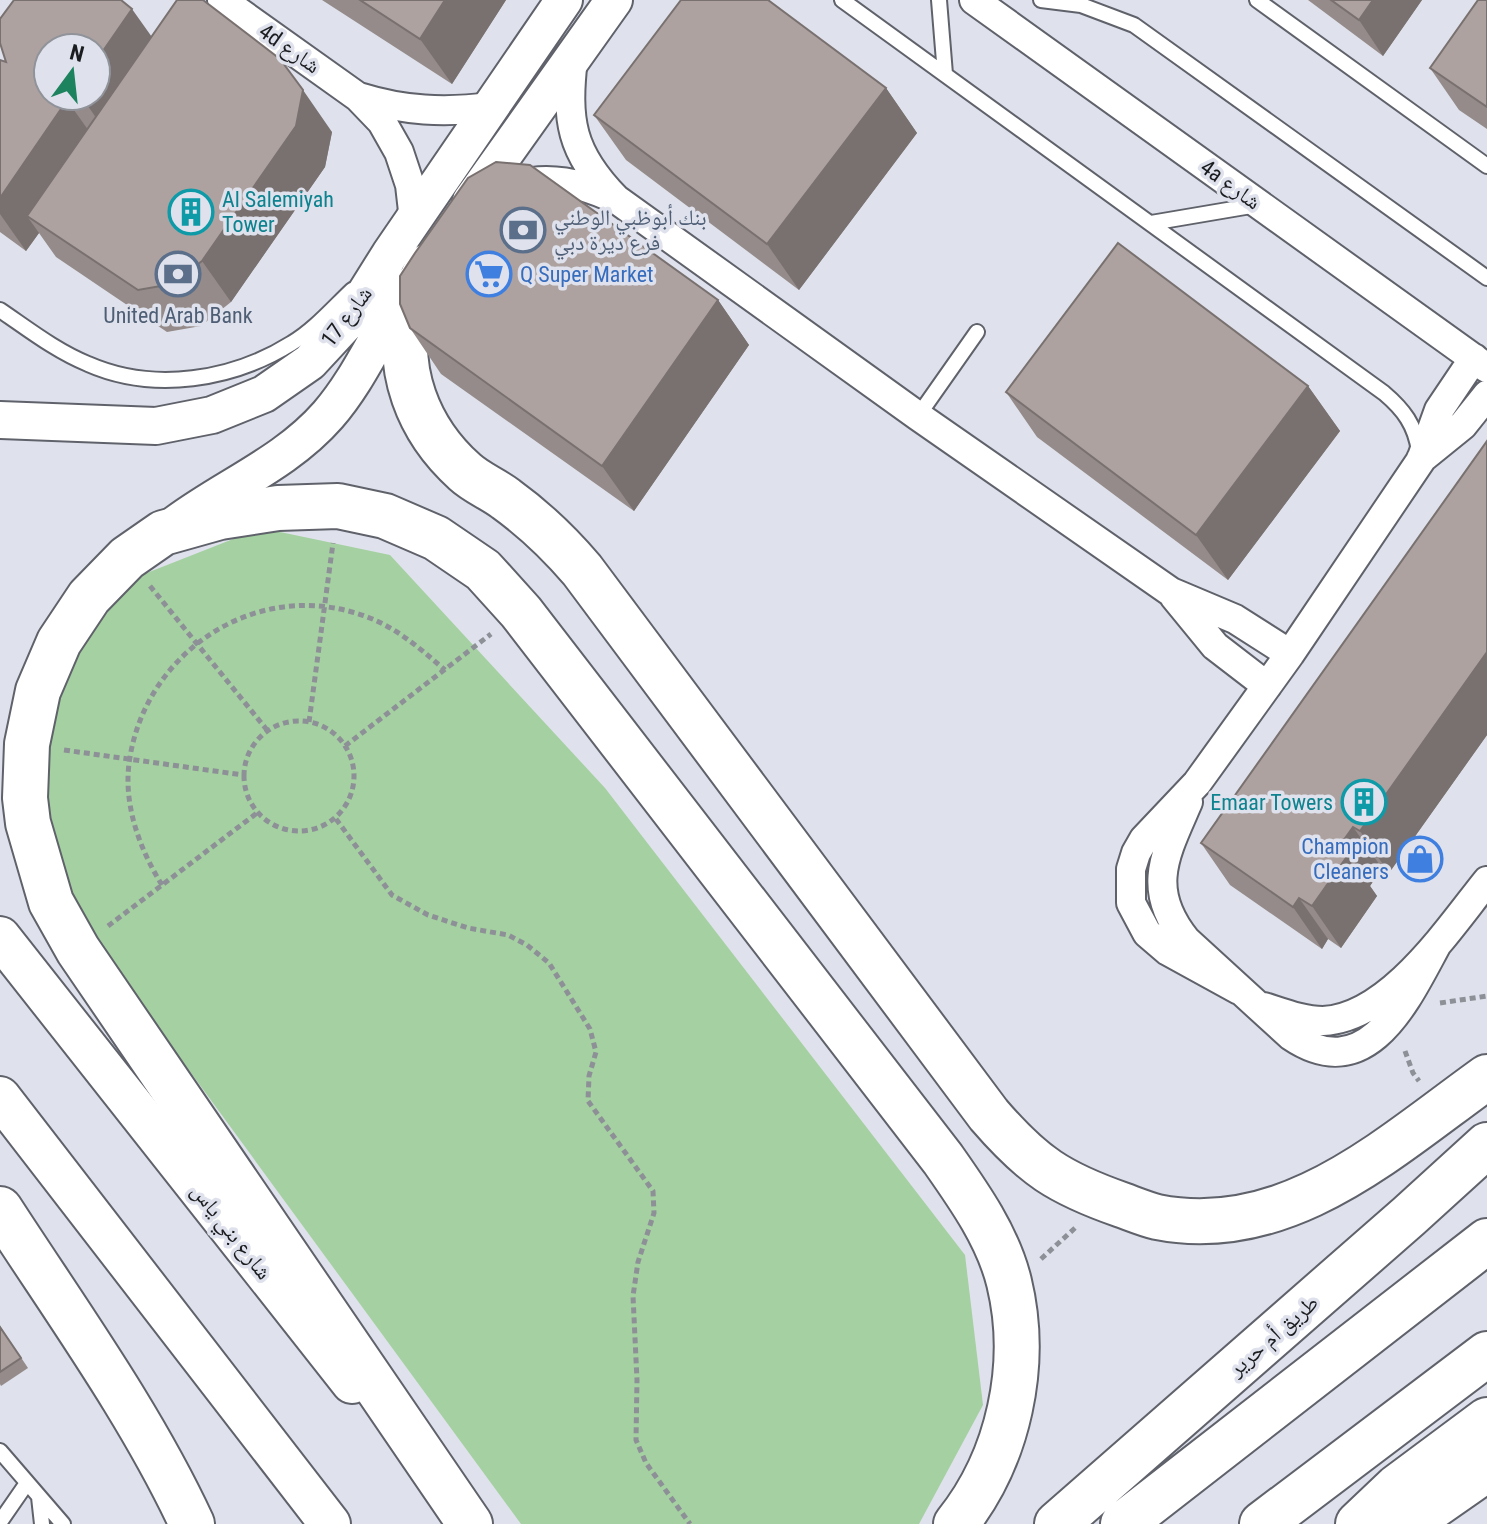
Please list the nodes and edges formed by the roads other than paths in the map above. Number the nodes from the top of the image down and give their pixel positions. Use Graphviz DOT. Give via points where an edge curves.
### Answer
graph roads {
  1 [pos="222,0"];
  2 [pos="564,0"];
  3 [pos="614,0"];
  4 [pos="842,0"];
  5 [pos="939,0"];
  6 [pos="974,0"];
  7 [pos="1041,0"];
  8 [pos="1099,0"];
  9 [pos="1257,0"];
  10 [pos="1134,25"];
  11 [pos="573,58"];
  12 [pos="945,74"];
  13 [pos="358,97"];
  14 [pos="491,107"];
  15 [pos="1487,166"];
  16 [pos="473,199"];
  17 [pos="616,199"];
  18 [pos="1259,204"];
  19 [pos="1151,223"];
  20 [pos="423,238"];
  21 [pos="390,254"];
  22 [pos="1487,278"];
  23 [pos="0,310"];
  24 [pos="977,332"];
  25 [pos="1480,363"];
  26 [pos="1487,395"];
  27 [pos="918,416"];
  28 [pos="0,420"];
  29 [pos="1421,460"];
  30 [pos="163,533"];
  31 [pos="1171,592"];
  32 [pos="1290,654"];
  33 [pos="1267,686"];
  34 [pos="1487,881"];
  35 [pos="0,937"];
  36 [pos="1487,1077"];
  37 [pos="0,1097"];
  38 [pos="1487,1145"];
  39 [pos="0,1209"];
  40 [pos="1487,1241"];
  41 [pos="1487,1354"];
  42 [pos="1487,1420"];
  43 [pos="0,1451"];
  44 [pos="1487,1469"];
  45 [pos="27,1483"];
  46 [pos="39,1497"];
  47 [pos="0,1522"];
  48 [pos="42,1524"];
  49 [pos="63,1524"];
  50 [pos="192,1524"];
  51 [pos="330,1524"];
  52 [pos="463,1524"];
  53 [pos="470,1524"];
  54 [pos="956,1524"];
  55 [pos="1057,1524"];
  56 [pos="1123,1524"];
  57 [pos="1262,1524"];
  58 [pos="1358,1524"];
  59 [pos="1408,1524"];
  1 -- 13 [label="street, 4d شارع"];
  2 -- 14 [label="street, شارع 17"];
  3 -- 11 [label="street, شارع 17"];
  4 -- 12 [label="lane"];
  5 -- 12 [label="lane"];
  6 -- 18 [label="street, 4a شارع"];
  7 -- 10 [label="lane" via="1081,5"];
  8 -- 10 [label="lane"];
  9 -- 15 [label="lane"];
  10 -- 22 [label="lane"];
  11 -- 16 [label="street, شارع 17"];
  11 -- 17 [label="street" via="571,120 579,150 594,177"];
  12 -- 19 [label="lane"];
  13 -- 14 [label="street, 4d شارع" via="424,111"];
  13 -- 20 [label="street, 4d شارع" via="382,122 399,152"];
  14 -- 20 [label="street, شارع 17"];
  16 -- 17 [label="street" via="530,181 589,187"];
  16 -- 20 [label="street, شارع 17"];
  17 -- 27 [label="street"];
  18 -- 19 [label="lane"];
  18 -- 25 [label="street, 4a شارع"];
  19 -- 29 [label="lane" via="1394,401 1417,432"];
  20 -- 21 [label="street, شارع 17"];
  20 -- 30 [label="street, شارع 17" via="386,323 327,416 276,462"];
  20 -- 36 [label="main road" via="405,342 408,380 420,416 440,449 468,475 531,517 582,570 989,1115 1042,1168 1156,1217 1205,1221 1255,1215 1302,1201 1345,1178"];
  21 -- 23 [label="lane" via="294,342 247,367 194,379 141,378 89,365"];
  21 -- 28 [label="street, شارع 17" via="348,321 310,362 264,394 212,415 156,426"];
  24 -- 27 [label="lane"];
  25 -- 29 [label="street" via="1439,410"];
  26 -- 29 [label="street" via="1463,425"];
  27 -- 31 [label="street"];
  29 -- 32 [label="street"];
  30 -- 53 [label="main road" via="127,558 89,597 59,642 38,691 27,744 25,798 51,902 78,950"];
  30 -- 54 [label="main road" via="264,510 338,506 385,516 436,538 483,570 521,612 943,1159 993,1239 1009,1281 1017,1341 1013,1397 998,1452"];
  31 -- 32 [label="street" via="1235,619"];
  31 -- 33 [label="street" via="1215,646"];
  32 -- 33 [label="street"];
  33 -- 34 [label="street" via="1197,783 1140,846 1131,869 1131,903 1159,945 1250,998 1305,1046 1319,1052 1351,1049 1393,1021 1437,944"];
  35 -- 52 [label="main road, شارع بني ياس"];
  37 -- 51 [label="main road"];
  38 -- 55 [label="main road, طريق أم حرير"];
  39 -- 50 [label="main road" via="135,1418"];
  40 -- 56 [label="main road"];
  41 -- 57 [label="main road"];
  42 -- 58 [label="main road" via="1397,1487"];
  43 -- 45 [label="lane"];
  44 -- 59 [label="main road"];
  45 -- 46 [label="lane"];
  45 -- 47 [label="lane"];
  46 -- 48 [label="lane"];
  46 -- 49 [label="lane"];
}
